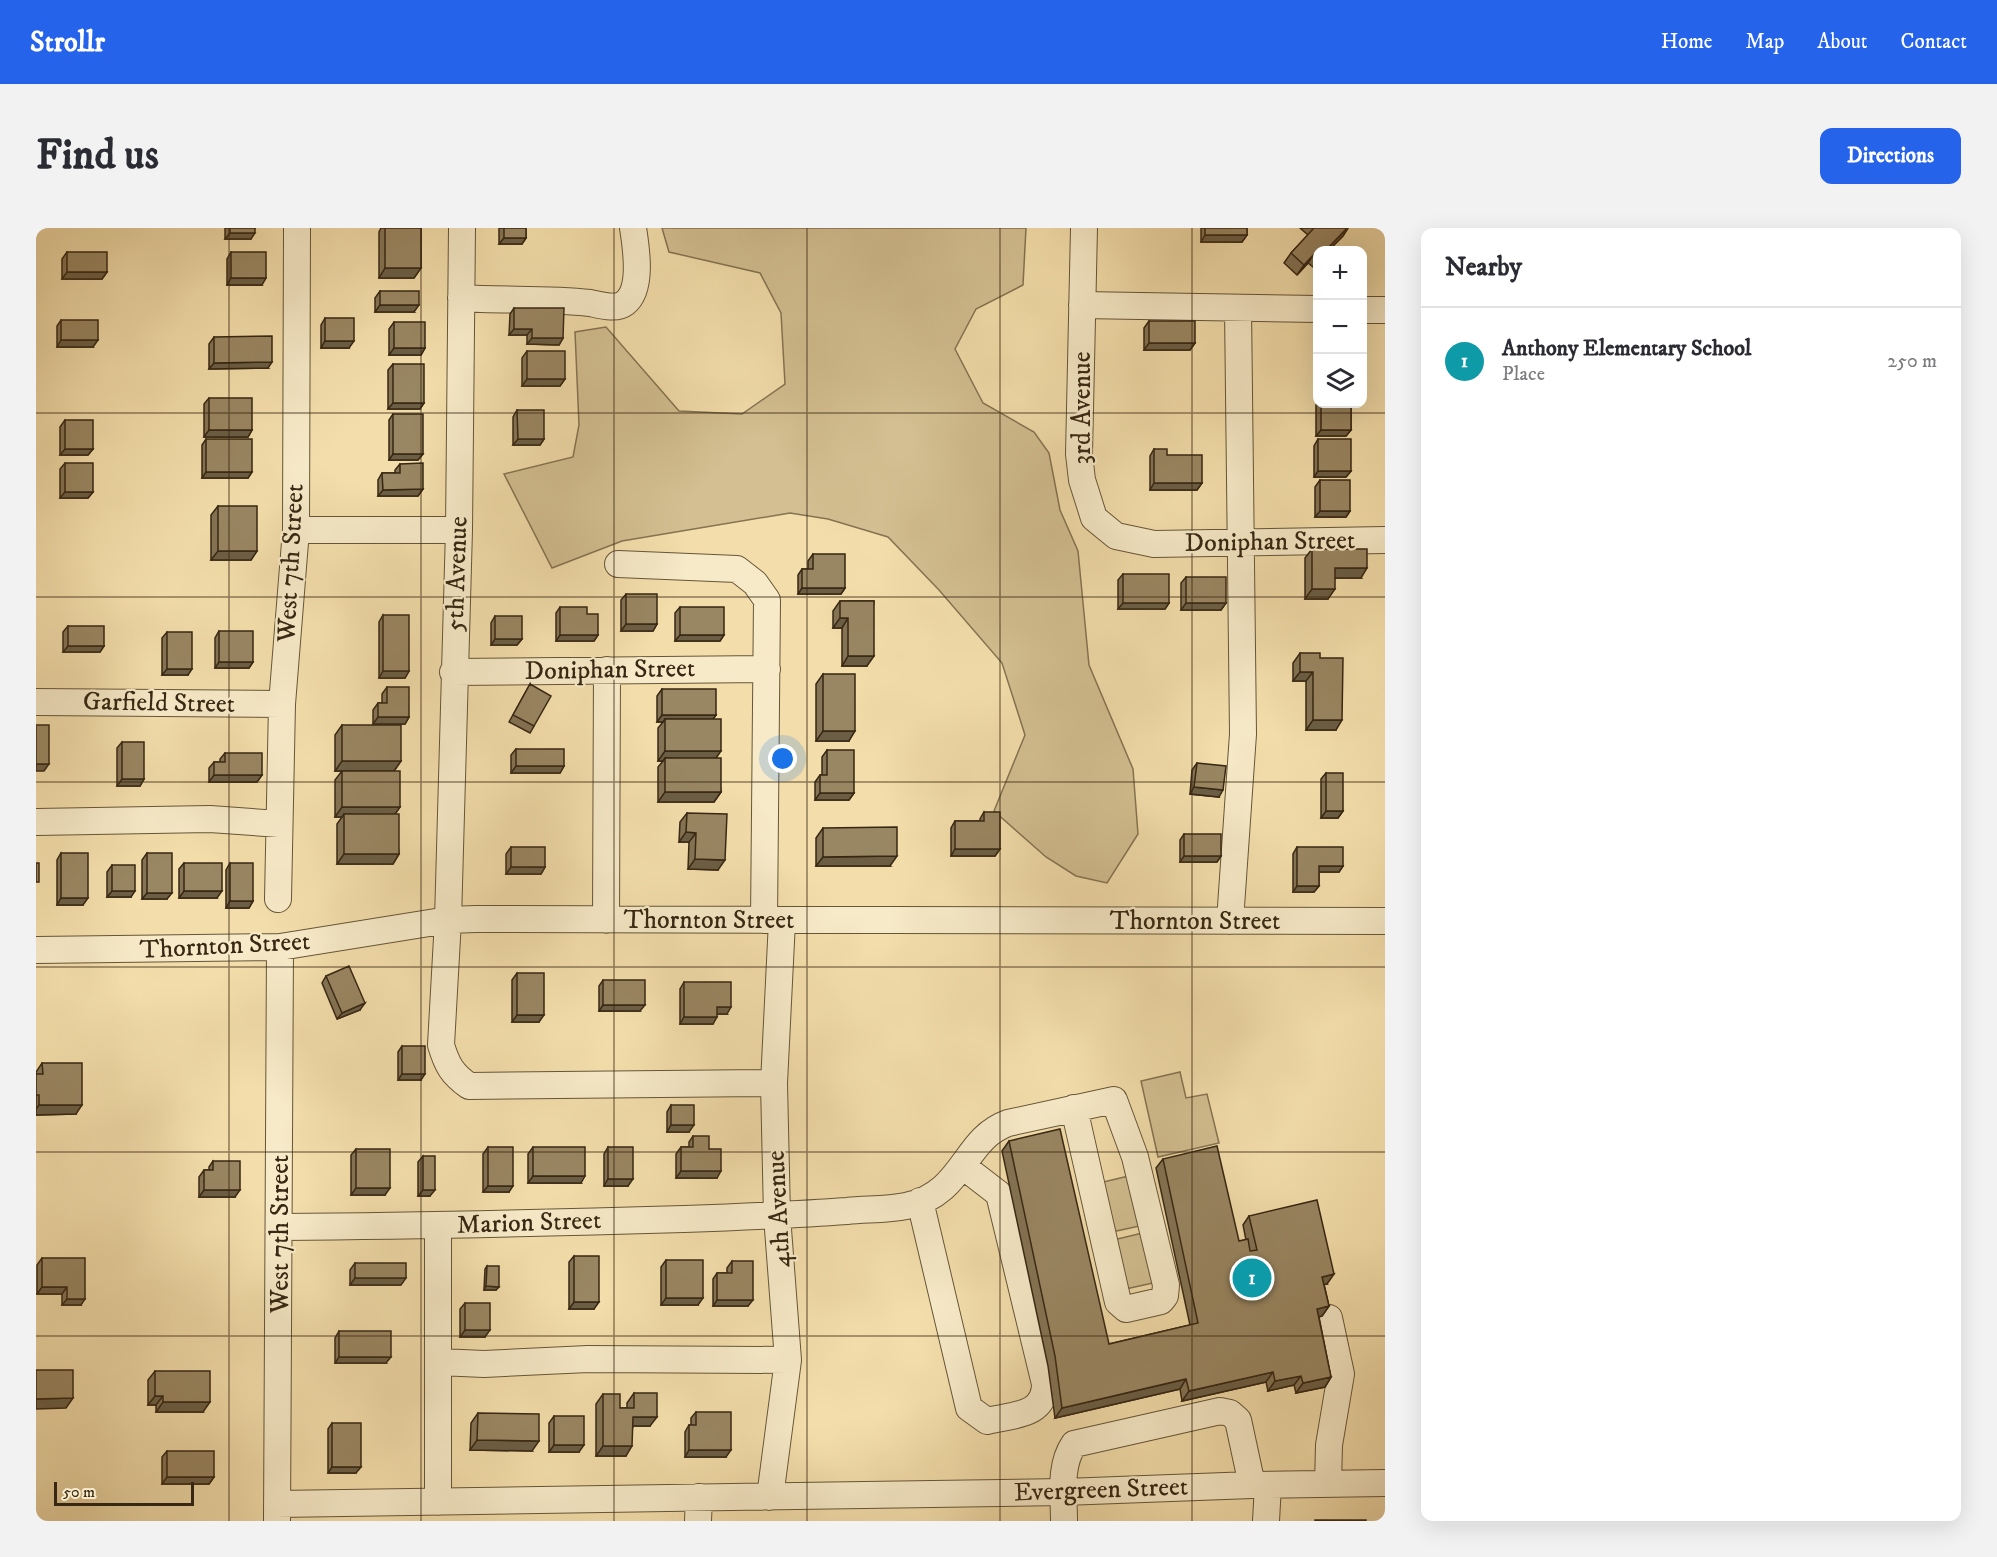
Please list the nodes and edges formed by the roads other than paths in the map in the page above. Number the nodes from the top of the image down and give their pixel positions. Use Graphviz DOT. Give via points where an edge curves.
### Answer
graph roads {
  1 [pos="297,228"];
  2 [pos="462,228"];
  3 [pos="633,228"];
  4 [pos="1084,228"];
  5 [pos="461,298"];
  6 [pos="1082,305"];
  7 [pos="1238,308"];
  8 [pos="1313,309"];
  9 [pos="1367,310"];
  10 [pos="1385,310"];
  11 [pos="296,530"];
  12 [pos="459,530"];
  13 [pos="1385,540"];
  14 [pos="1242,542"];
  15 [pos="1154,544"];
  16 [pos="618,564"];
  17 [pos="767,669"];
  18 [pos="607,670"];
  19 [pos="453,672"];
  20 [pos="36,702"];
  21 [pos="282,704"];
  22 [pos="36,822"];
  23 [pos="279,824"];
  24 [pos="278,899"];
  25 [pos="448,920"];
  26 [pos="606,920"];
  27 [pos="773,920"];
  28 [pos="1230,921"];
  29 [pos="1385,921"];
  30 [pos="280,947"];
  31 [pos="36,950"];
  32 [pos="774,1083"];
  33 [pos="1074,1108"];
  34 [pos="964,1167"];
  35 [pos="920,1201"];
  36 [pos="777,1216"];
  37 [pos="438,1226"];
  38 [pos="280,1227"];
  39 [pos="1329,1318"];
  40 [pos="788,1360"];
  41 [pos="439,1362"];
  42 [pos="1385,1483"];
  43 [pos="1328,1484"];
  44 [pos="1260,1485"];
  45 [pos="1064,1492"];
  46 [pos="770,1497"];
  47 [pos="438,1502"];
  48 [pos="698,1509"];
  49 [pos="277,1513"];
  50 [pos="1064,1521"];
  51 [pos="1266,1521"];
  1 -- 11 [label="street, West 7th Street"];
  2 -- 5 [label="street, 5th Avenue"];
  3 -- 5 [label="street" via="636,278 632,295 624,304"];
  4 -- 6 [label="street, 3rd Avenue"];
  5 -- 12 [label="street, 5th Avenue"];
  6 -- 7 [label="street"];
  6 -- 15 [label="street, 3rd Avenue" via="1079,454 1085,489 1094,518 1116,536"];
  7 -- 8 [label="street"];
  7 -- 14 [label="street"];
  9 -- 10 [label="street"];
  11 -- 12 [label="street"];
  11 -- 21 [label="street, West 7th Street"];
  12 -- 19 [label="street, 5th Avenue"];
  13 -- 14 [label="street, Doniphan Street"];
  14 -- 15 [label="street, Doniphan Street"];
  14 -- 28 [label="street" via="1243,734"];
  16 -- 17 [label="street, 4th Avenue" via="737,569 755,583 767,600"];
  17 -- 18 [label="street, Doniphan Street"];
  17 -- 27 [label="street, 4th Avenue"];
  18 -- 19 [label="street, Doniphan Street"];
  18 -- 26 [label="street"];
  19 -- 25 [label="street, 5th Avenue"];
  20 -- 21 [label="street, Garfield Street"];
  21 -- 23 [label="street, West 7th Street"];
  22 -- 23 [label="street" via="210,819"];
  23 -- 24 [label="street, West 7th Street"];
  25 -- 26 [label="street, Thornton Street"];
  25 -- 30 [label="street, Thornton Street"];
  25 -- 32 [label="street, 5th Avenue" via="441,1045 453,1075 469,1086"];
  26 -- 27 [label="street, Thornton Street"];
  27 -- 28 [label="street, Thornton Street"];
  27 -- 32 [label="street, 4th Avenue"];
  28 -- 29 [label="street, Thornton Street"];
  30 -- 31 [label="street, Thornton Street"];
  30 -- 38 [label="street, West 7th Street"];
  32 -- 36 [label="street, 4th Avenue"];
  33 -- 33 [label="street, Marion Street" via="1114,1100 1135,1157 1166,1285 1161,1301 1126,1309 1118,1302"];
  33 -- 34 [label="street, Marion Street" via="998,1127 980,1142"];
  34 -- 35 [label="street, Marion Street" via="946,1187"];
  34 -- 35 [label="street" via="999,1194 1045,1384 1045,1397 1036,1409 987,1420 969,1408"];
  35 -- 36 [label="street, Marion Street" via="906,1206"];
  36 -- 37 [label="street, Marion Street"];
  36 -- 40 [label="street, 4th Avenue"];
  37 -- 38 [label="street, Marion Street"];
  37 -- 41 [label="street"];
  38 -- 49 [label="street, West 7th Street"];
  39 -- 43 [label="street" via="1341,1374 1329,1445"];
  40 -- 41 [label="street"];
  40 -- 46 [label="street, 4th Avenue"];
  41 -- 47 [label="street"];
  42 -- 43 [label="street, Evergreen Street"];
  43 -- 44 [label="street, Evergreen Street"];
  44 -- 45 [label="street, Evergreen Street"];
  44 -- 45 [label="street" via="1238,1420 1220,1411 1074,1444 1066,1455"];
  44 -- 51 [label="street"];
  45 -- 46 [label="street, Evergreen Street"];
  45 -- 50 [label="street"];
  46 -- 48 [label="street, Evergreen Street"];
  47 -- 48 [label="street, Evergreen Street"];
  47 -- 49 [label="street, Evergreen Street"];
}
